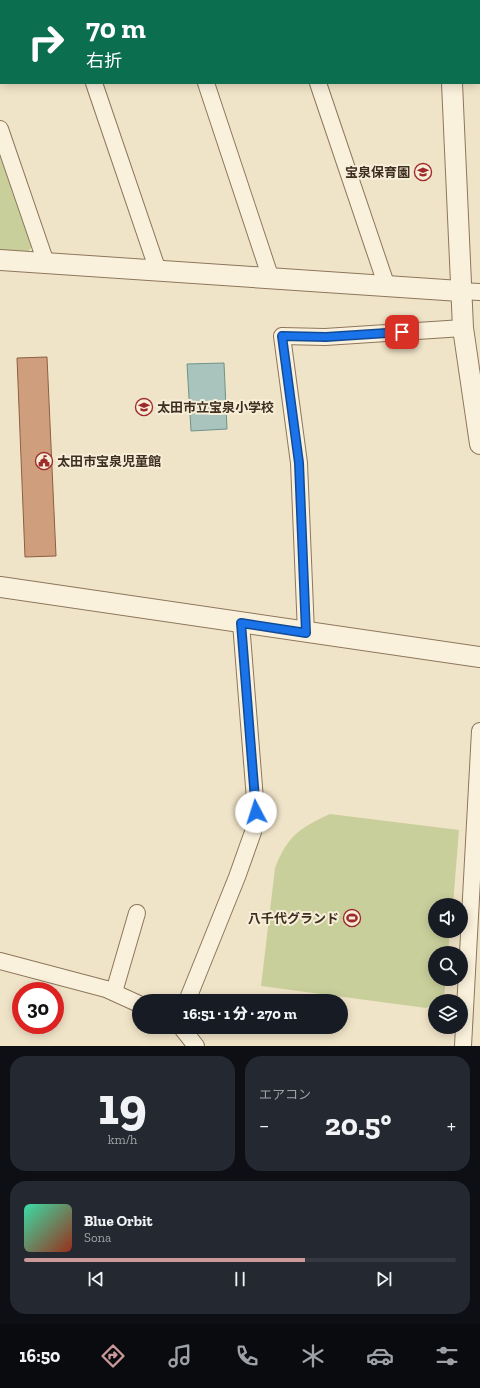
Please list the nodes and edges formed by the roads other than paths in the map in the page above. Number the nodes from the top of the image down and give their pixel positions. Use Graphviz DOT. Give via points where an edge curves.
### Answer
graph roads {
  1 [pos="94,84"];
  2 [pos="206,84"];
  3 [pos="318,84"];
  4 [pos="452,84"];
  5 [pos="0,129"];
  6 [pos="0,260"];
  7 [pos="46,263"];
  8 [pos="158,271"];
  9 [pos="271,279"];
  10 [pos="387,287"];
  11 [pos="460,291"];
  12 [pos="480,292"];
  13 [pos="463,328"];
  14 [pos="480,444"];
  15 [pos="0,587"];
  16 [pos="241,623"];
  17 [pos="306,633"];
  18 [pos="480,657"];
  19 [pos="480,731"];
  20 [pos="479,756"];
  21 [pos="137,913"];
  22 [pos="0,961"];
  23 [pos="114,992"];
  24 [pos="190,994"];
  25 [pos="132,1001"];
  26 [pos="473,1002"];
  27 [pos="187,1034"];
  28 [pos="196,1046"];
  29 [pos="463,1046"];
  1 -- 8 [label="street"];
  2 -- 9 [label="street"];
  3 -- 10 [label="street"];
  4 -- 11 [label="street"];
  5 -- 7 [label="street"];
  6 -- 7 [label="street"];
  7 -- 8 [label="street"];
  8 -- 9 [label="street"];
  9 -- 10 [label="street"];
  10 -- 11 [label="street"];
  11 -- 12 [label="street"];
  11 -- 13 [label="street"];
  13 -- 14 [label="street"];
  13 -- 17 [label="street" via="326,337 282,336 299,463"];
  15 -- 16 [label="street"];
  16 -- 17 [label="street"];
  16 -- 24 [label="street" via="256,812 253,832 237,877"];
  17 -- 18 [label="street"];
  19 -- 20 [label="street"];
  20 -- 26 [label="street"];
  21 -- 23 [label="street"];
  22 -- 23 [label="street"];
  23 -- 25 [label="street"];
  26 -- 29 [label="street"];
  27 -- 28 [label="street"];
}
